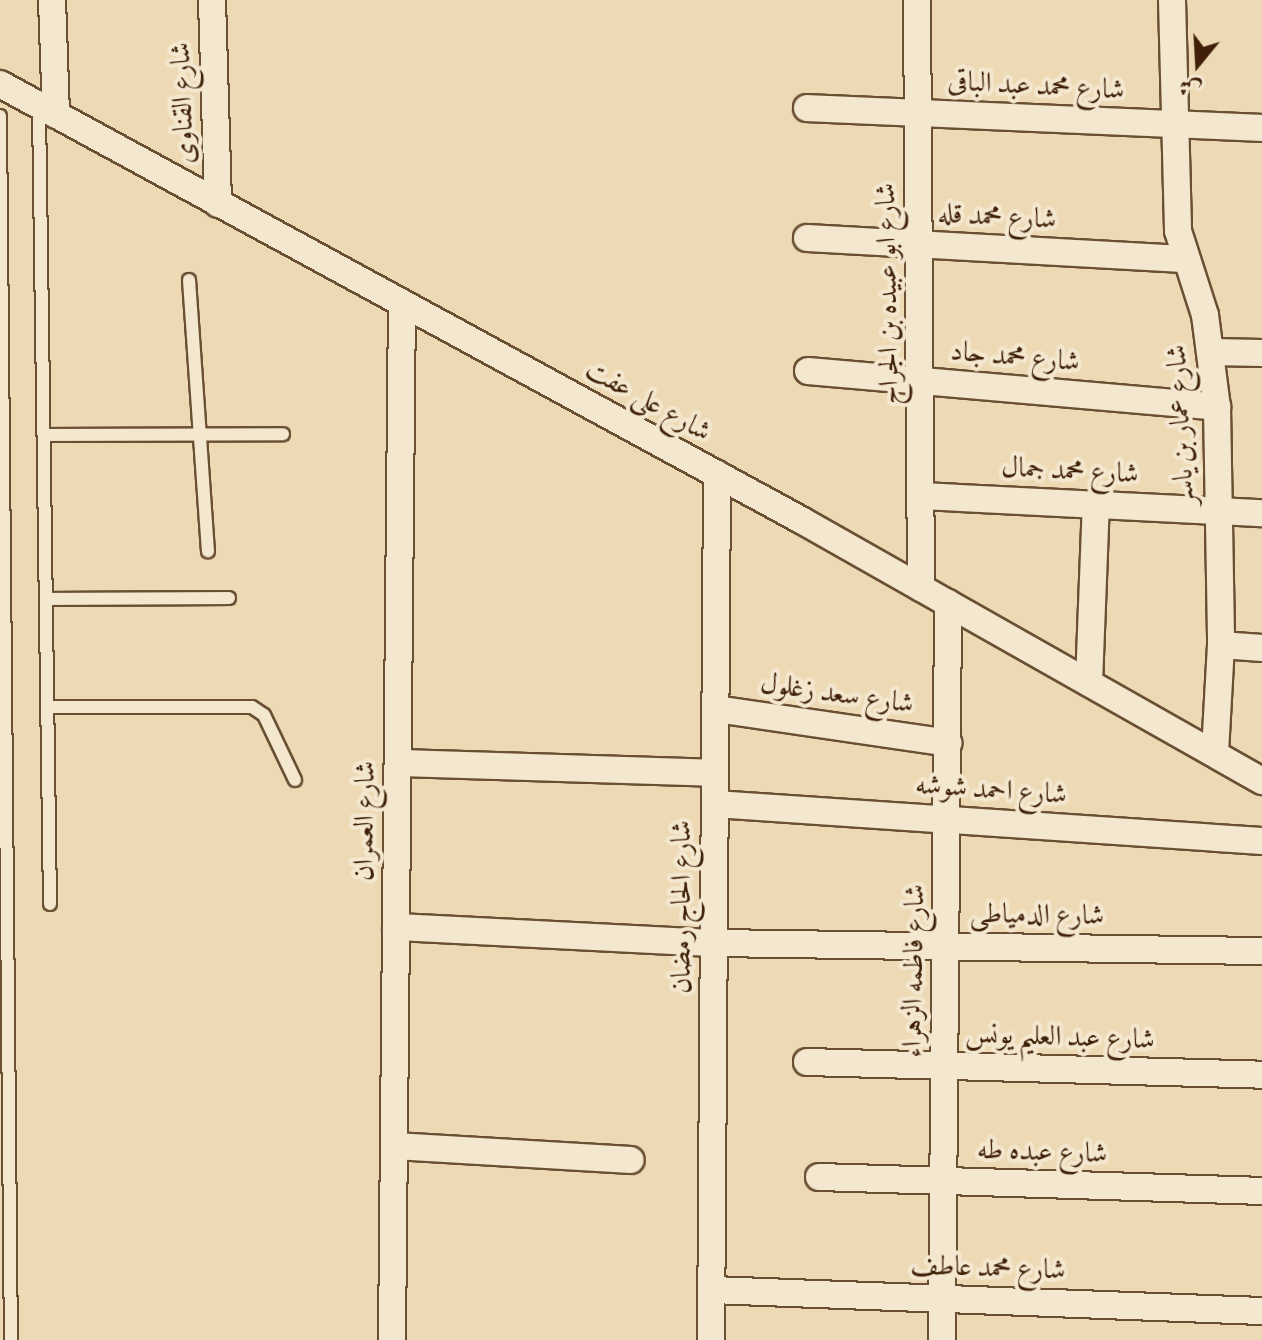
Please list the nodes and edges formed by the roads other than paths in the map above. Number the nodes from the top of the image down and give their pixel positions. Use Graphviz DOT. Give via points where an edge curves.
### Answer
graph roads {
  1 [pos="52,0"];
  2 [pos="212,0"];
  3 [pos="917,0"];
  4 [pos="1172,0"];
  5 [pos="0,84"];
  6 [pos="807,108"];
  7 [pos="48,110"];
  8 [pos="918,113"];
  9 [pos="0,116"];
  10 [pos="1176,125"];
  11 [pos="1262,128"];
  12 [pos="218,204"];
  13 [pos="807,238"];
  14 [pos="920,245"];
  15 [pos="1183,259"];
  16 [pos="189,280"];
  17 [pos="402,303"];
  18 [pos="1212,352"];
  19 [pos="1262,353"];
  20 [pos="808,371"];
  21 [pos="921,381"];
  22 [pos="1217,407"];
  23 [pos="198,434"];
  24 [pos="283,434"];
  25 [pos="44,435"];
  26 [pos="717,474"];
  27 [pos="922,496"];
  28 [pos="1096,504"];
  29 [pos="1218,511"];
  30 [pos="1262,513"];
  31 [pos="208,551"];
  32 [pos="921,588"];
  33 [pos="229,598"];
  34 [pos="46,599"];
  35 [pos="948,603"];
  36 [pos="1221,645"];
  37 [pos="1262,648"];
  38 [pos="1089,683"];
  39 [pos="48,707"];
  40 [pos="716,709"];
  41 [pos="949,743"];
  42 [pos="1215,754"];
  43 [pos="398,763"];
  44 [pos="715,773"];
  45 [pos="295,780"];
  46 [pos="1262,781"];
  47 [pos="715,804"];
  48 [pos="948,818"];
  49 [pos="1262,841"];
  50 [pos="50,904"];
  51 [pos="396,927"];
  52 [pos="714,943"];
  53 [pos="946,946"];
  54 [pos="1262,951"];
  55 [pos="807,1062"];
  56 [pos="945,1066"];
  57 [pos="1262,1075"];
  58 [pos="395,1146"];
  59 [pos="631,1160"];
  60 [pos="819,1177"];
  61 [pos="944,1181"];
  62 [pos="1262,1191"];
  63 [pos="712,1290"];
  64 [pos="942,1298"];
  65 [pos="1262,1311"];
  66 [pos="11,1340"];
  67 [pos="392,1340"];
  68 [pos="711,1340"];
  69 [pos="942,1340"];
  1 -- 7 [label="street"];
  2 -- 12 [label="street, شارع القناوى"];
  3 -- 8 [label="street, شارع ابو عبيده بن الجراح"];
  4 -- 10 [label="street, شارع عمار بن ياسر"];
  5 -- 7 [label="street, شارع على عفت"];
  6 -- 8 [label="street, شارع محمد عبد الباقى"];
  7 -- 12 [label="street, شارع على عفت"];
  7 -- 25 [label="lane"];
  8 -- 10 [label="street, شارع محمد عبد الباقى"];
  8 -- 14 [label="street, شارع ابو عبيده بن الجراح"];
  9 -- 66 [label="lane"];
  10 -- 11 [label="street, شارع محمد عبد الباقى"];
  10 -- 15 [label="street, شارع عمار بن ياسر"];
  12 -- 17 [label="street, شارع على عفت"];
  13 -- 14 [label="street, شارع محمد قله"];
  14 -- 15 [label="street, شارع محمد قله"];
  14 -- 21 [label="street, شارع ابو عبيده بن الجراح"];
  15 -- 18 [label="street, شارع عمار بن ياسر" via="1205,315"];
  16 -- 23 [label="lane"];
  17 -- 26 [label="street, شارع على عفت"];
  17 -- 43 [label="street, شارع العمران"];
  18 -- 19 [label="street"];
  18 -- 22 [label="street, شارع عمار بن ياسر"];
  20 -- 21 [label="street, شارع محمد جاد"];
  21 -- 22 [label="street, شارع محمد جاد"];
  21 -- 27 [label="street, شارع ابو عبيده بن الجراح"];
  22 -- 29 [label="street, شارع عمار بن ياسر"];
  23 -- 24 [label="lane"];
  23 -- 25 [label="lane"];
  23 -- 31 [label="lane"];
  25 -- 34 [label="lane"];
  26 -- 32 [label="street, شارع على عفت"];
  26 -- 40 [label="street, شارع الحاج رمضان"];
  27 -- 28 [label="street, شارع محمد جمال"];
  27 -- 32 [label="street, شارع ابو عبيده بن الجراح"];
  28 -- 29 [label="street, شارع محمد جمال"];
  28 -- 38 [label="street"];
  29 -- 30 [label="street, شارع محمد جمال"];
  29 -- 36 [label="street, شارع عمار بن ياسر"];
  32 -- 35 [label="street, شارع على عفت"];
  33 -- 34 [label="lane"];
  34 -- 39 [label="lane"];
  35 -- 38 [label="street, شارع على عفت"];
  35 -- 41 [label="street, شارع فاطمه الزهراء"];
  36 -- 37 [label="street"];
  36 -- 42 [label="street, شارع عمار بن ياسر"];
  38 -- 42 [label="street, شارع على عفت"];
  39 -- 45 [label="lane" via="252,707 264,715"];
  39 -- 50 [label="lane"];
  40 -- 41 [label="street, شارع سعد زغلول"];
  40 -- 44 [label="street, شارع الحاج رمضان"];
  41 -- 48 [label="street, شارع فاطمه الزهراء"];
  42 -- 46 [label="street, شارع على عفت"];
  43 -- 44 [label="street"];
  43 -- 51 [label="street, شارع العمران"];
  44 -- 47 [label="street, شارع الحاج رمضان"];
  47 -- 48 [label="street, شارع احمد شوشه"];
  47 -- 52 [label="street, شارع الحاج رمضان"];
  48 -- 49 [label="street, شارع احمد شوشه"];
  48 -- 53 [label="street, شارع فاطمه الزهراء"];
  51 -- 52 [label="street, شارع الدمياطى"];
  51 -- 58 [label="street, شارع العمران"];
  52 -- 53 [label="street, شارع الدمياطى"];
  52 -- 63 [label="street, شارع الحاج رمضان"];
  53 -- 54 [label="street, شارع الدمياطى"];
  53 -- 56 [label="street, شارع فاطمه الزهراء"];
  55 -- 56 [label="street, شارع عبد العليم يونس"];
  56 -- 57 [label="street, شارع عبد العليم يونس"];
  56 -- 61 [label="street, شارع فاطمه الزهراء"];
  58 -- 59 [label="street"];
  58 -- 67 [label="street, شارع العمران"];
  60 -- 61 [label="street, شارع عبده طه"];
  61 -- 62 [label="street, شارع عبده طه"];
  61 -- 64 [label="street, شارع فاطمه الزهراء"];
  63 -- 64 [label="street, شارع محمد عاطف"];
  63 -- 68 [label="street, شارع الحاج رمضان"];
  64 -- 65 [label="street, شارع محمد عاطف"];
  64 -- 69 [label="street, شارع فاطمه الزهراء"];
}
